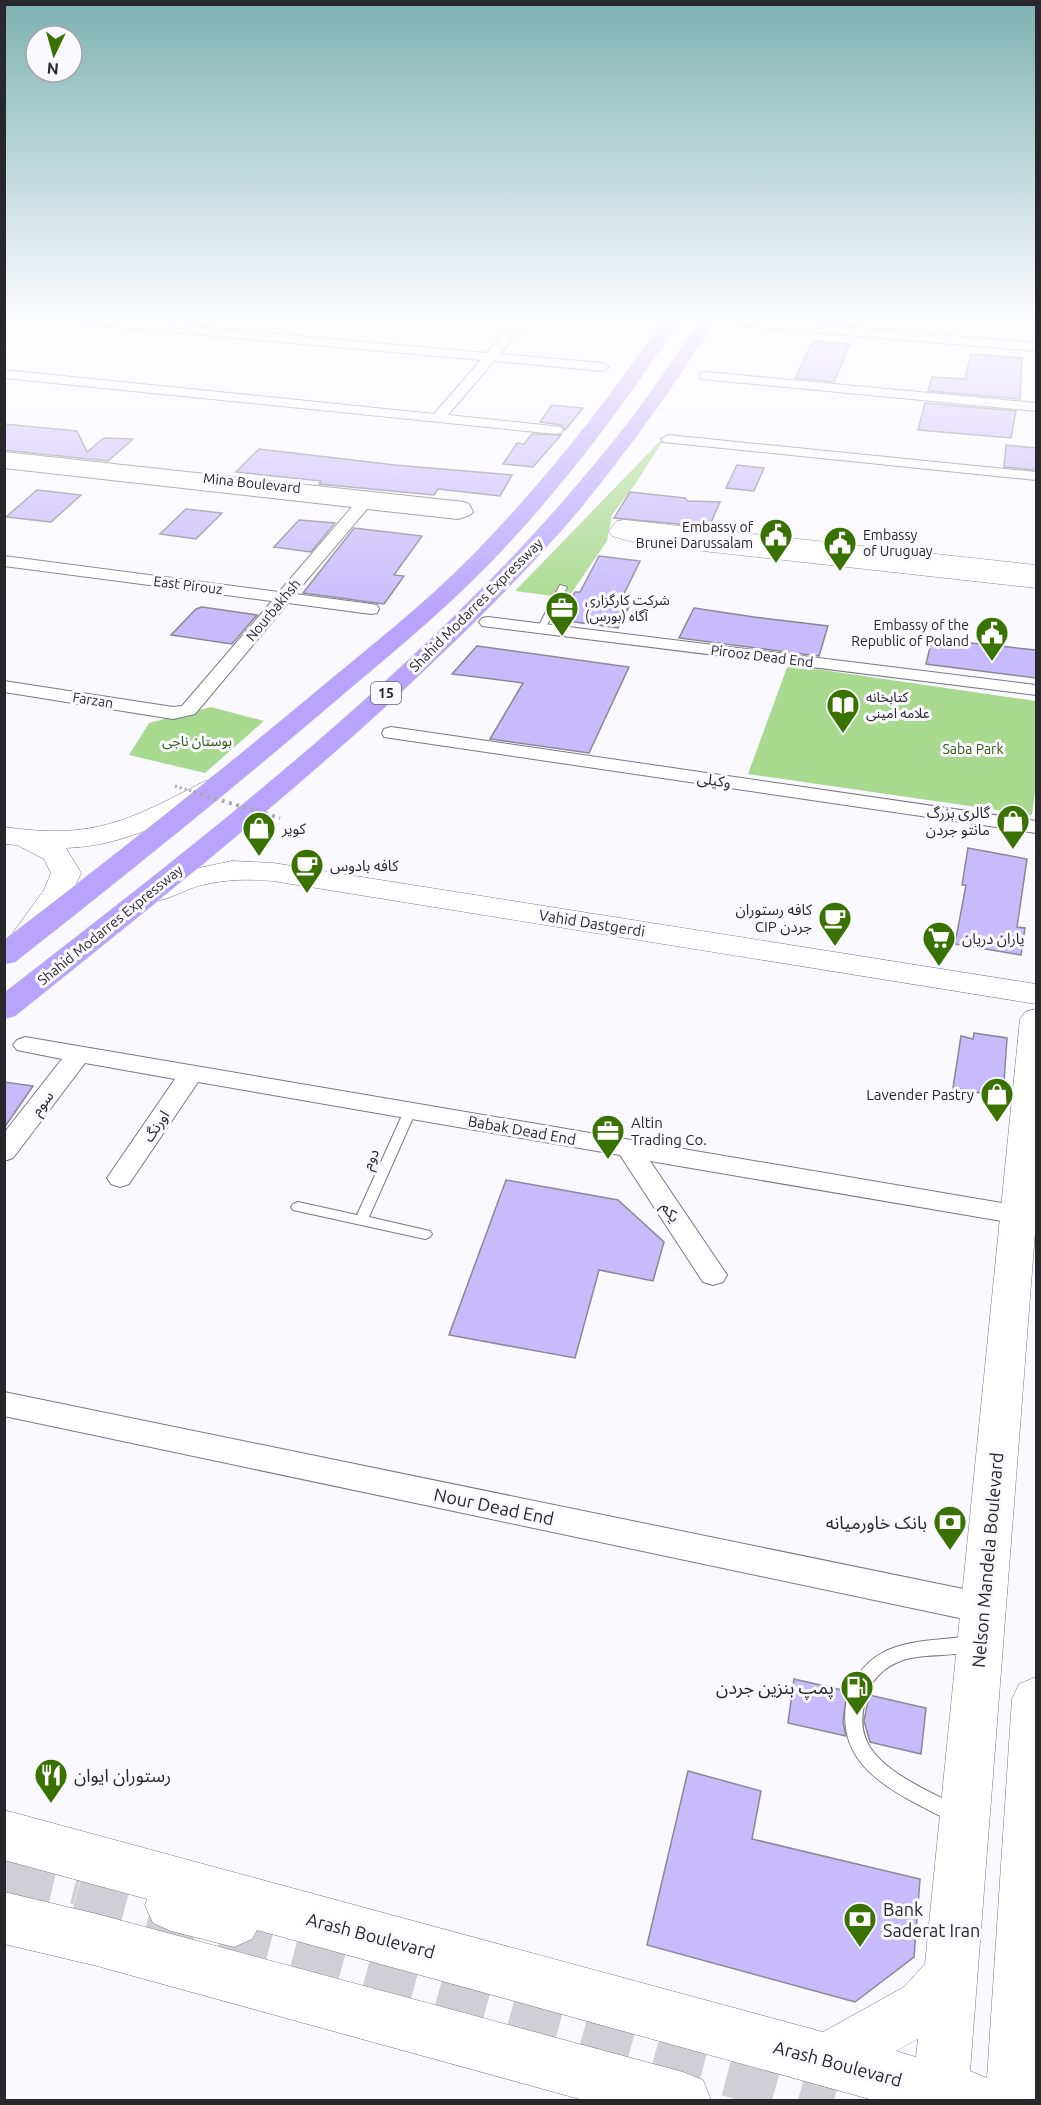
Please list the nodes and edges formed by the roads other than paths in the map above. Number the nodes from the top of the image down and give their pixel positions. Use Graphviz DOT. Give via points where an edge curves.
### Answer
graph roads {
  1 [pos="440,418"];
  2 [pos="588,418"];
  3 [pos="603,418"];
  4 [pos="642,418"];
  5 [pos="556,430"];
  6 [pos="668,439"];
  7 [pos="576,454"];
  8 [pos="4,456"];
  9 [pos="4,464"];
  10 [pos="1036,476"];
  11 [pos="363,504"];
  12 [pos="4,561"];
  13 [pos="1036,572"];
  14 [pos="1036,581"];
  15 [pos="563,587"];
  16 [pos="284,597"];
  17 [pos="371,609"];
  18 [pos="488,622"];
  19 [pos="541,629"];
  20 [pos="4,686"];
  21 [pos="1036,690"];
  22 [pos="181,712"];
  23 [pos="391,733"];
  24 [pos="224,782"];
  25 [pos="1036,827"];
  26 [pos="15,837"];
  27 [pos="150,894"];
  28 [pos="14,948"];
  29 [pos="1036,994"];
  30 [pos="4,1009"];
  31 [pos="1036,1019"];
  32 [pos="25,1045"];
  33 [pos="79,1054"];
  34 [pos="191,1074"];
  35 [pos="410,1111"];
  36 [pos="628,1148"];
  37 [pos="4,1152"];
  38 [pos="120,1178"];
  39 [pos="298,1207"];
  40 [pos="1019,1215"];
  41 [pos="361,1220"];
  42 [pos="424,1234"];
  43 [pos="713,1275"];
  44 [pos="4,1404"];
  45 [pos="981,1625"];
  46 [pos="1036,1699"];
  47 [pos="964,1819"];
  48 [pos="4,1835"];
  49 [pos="171,1905"];
  50 [pos="4,1918"];
  51 [pos="951,1976"];
  52 [pos="738,2036"];
  53 [pos="828,2060"];
  54 [pos="951,2097"];
  55 [pos="683,2100"];
  56 [pos="1014,2100"];
  1 -- 5 [label="street"];
  2 -- 7 [label="highway"];
  3 -- 7 [label="highway, Shahid Modarres Expressway / 15"];
  4 -- 27 [label="highway, Shahid Modarres Expressway / 15" via="534,548 408,674"];
  6 -- 10 [label="street"];
  7 -- 24 [label="highway, Shahid Modarres Expressway / 15" via="499,541 447,592"];
  8 -- 11 [label="street, Mina Boulevard" via="461,510"];
  9 -- 11 [label="street, Mina Boulevard"];
  11 -- 16 [label="street, Nourbakhsh"];
  12 -- 16 [label="street, East Pirouz"];
  13 -- 14 [label="main road" via="634,526 625,526 620,531 640,538"];
  15 -- 19 [label="lane"];
  16 -- 17 [label="street, East Pirouz"];
  16 -- 22 [label="street, Nourbakhsh" via="188,710"];
  18 -- 19 [label="street, Pirooz Dead End"];
  19 -- 21 [label="street, Pirooz Dead End"];
  20 -- 22 [label="street, Farzan"];
  23 -- 25 [label="street, وكيلی"];
  24 -- 26 [label="main road" via="114,833 77,839"];
  24 -- 28 [label="highway, Shahid Modarres Expressway / 15"];
  26 -- 28 [label="main road" via="56,854 66,873 58,891"];
  27 -- 29 [label="main road, Vahid Dastgerdi" via="192,878 232,870 273,872"];
  27 -- 30 [label="highway, Shahid Modarres Expressway / 15"];
  31 -- 40 [label="main road, Nelson Mandela Boulevard"];
  32 -- 33 [label="street, Babak Dead End"];
  33 -- 34 [label="street, Babak Dead End"];
  33 -- 37 [label="street, سوم"];
  34 -- 35 [label="street, Babak Dead End"];
  34 -- 38 [label="street, اورنگ"];
  35 -- 36 [label="street, Babak Dead End"];
  35 -- 41 [label="lane, دوم"];
  36 -- 40 [label="street, Babak Dead End"];
  36 -- 43 [label="street, یکم"];
  39 -- 41 [label="lane"];
  40 -- 45 [label="main road, Nelson Mandela Boulevard"];
  41 -- 42 [label="lane"];
  44 -- 45 [label="street, Nour Dead End"];
  45 -- 47 [label="main road, Nelson Mandela Boulevard"];
  45 -- 47 [label="lane" via="895,1655 870,1673 858,1690 851,1713 859,1748 874,1766"];
  46 -- 56 [label="main road"];
  47 -- 51 [label="main road, Nelson Mandela Boulevard"];
  48 -- 52 [label="main road, Arash Boulevard"];
  49 -- 52 [label="main road, Arash Boulevard" via="638,2029"];
  50 -- 55 [label="main road"];
  51 -- 53 [label="main road" via="923,2006"];
  51 -- 54 [label="main road, Nelson Mandela Boulevard"];
  52 -- 53 [label="main road, Arash Boulevard"];
  53 -- 54 [label="main road, Arash Boulevard"];
}
